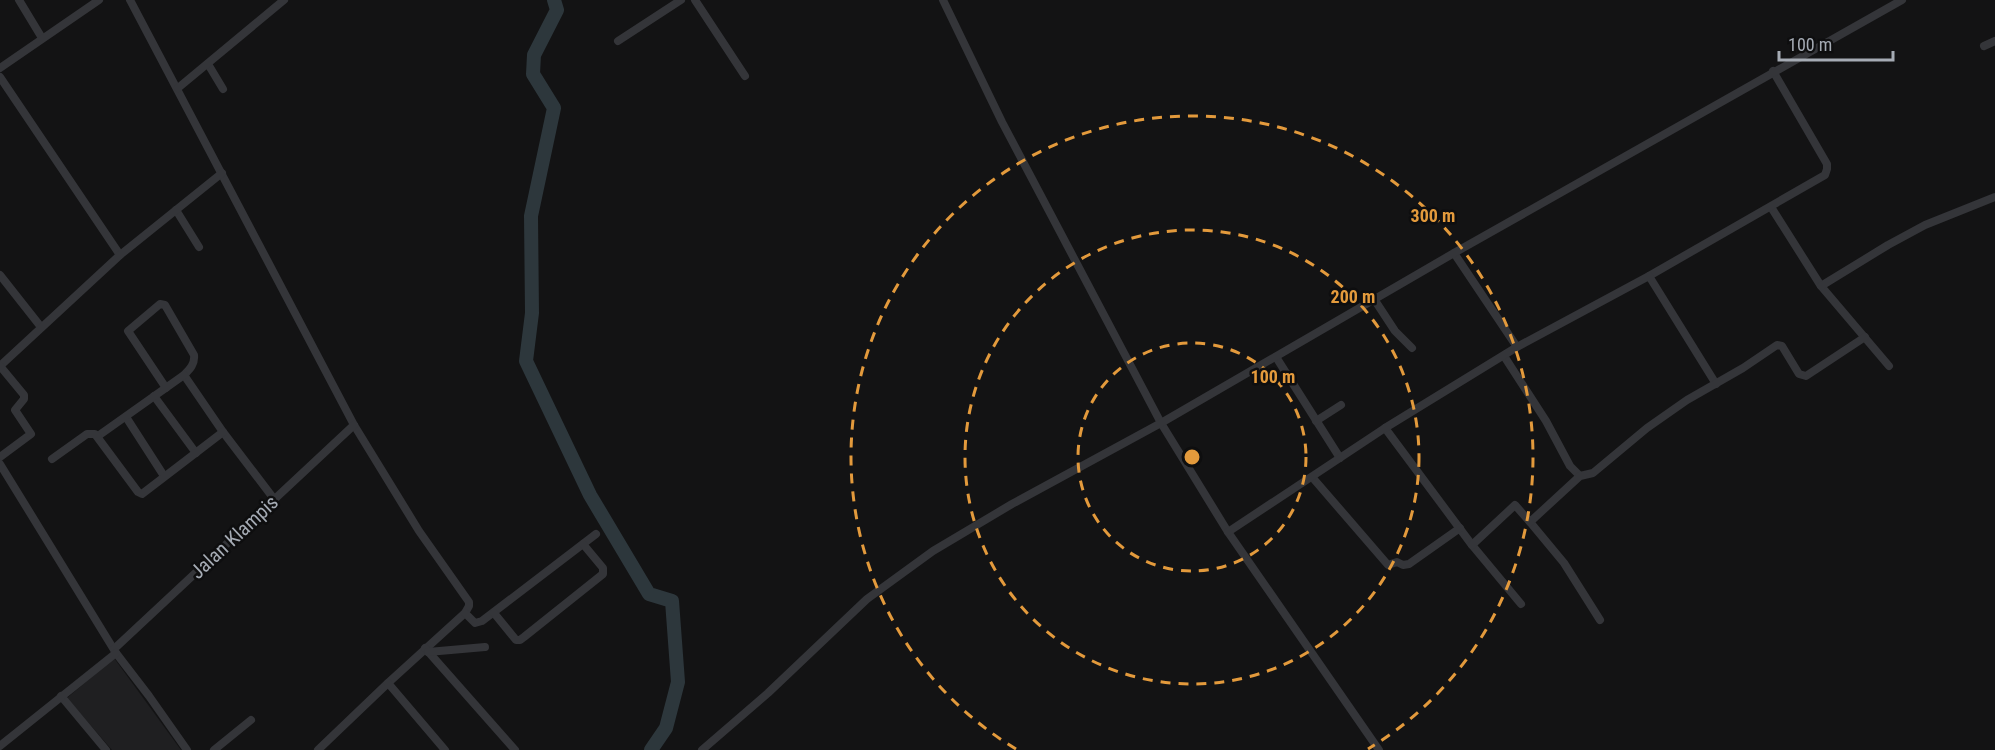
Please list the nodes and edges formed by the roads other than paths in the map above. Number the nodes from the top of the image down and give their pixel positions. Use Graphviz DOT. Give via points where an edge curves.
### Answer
graph roads {
  1 [pos="19,0"];
  2 [pos="99,0"];
  3 [pos="130,0"];
  4 [pos="284,0"];
  5 [pos="681,0"];
  6 [pos="695,0"];
  7 [pos="943,0"];
  8 [pos="1902,0"];
  9 [pos="42,38"];
  10 [pos="618,41"];
  11 [pos="1995,41"];
  12 [pos="1984,46"];
  13 [pos="208,64"];
  14 [pos="0,68"];
  15 [pos="1773,71"];
  16 [pos="745,76"];
  17 [pos="0,77"];
  18 [pos="178,88"];
  19 [pos="223,89"];
  20 [pos="222,173"];
  21 [pos="1995,197"];
  22 [pos="1771,207"];
  23 [pos="176,210"];
  24 [pos="199,247"];
  25 [pos="1454,253"];
  26 [pos="120,255"];
  27 [pos="0,275"];
  28 [pos="1649,276"];
  29 [pos="1821,286"];
  30 [pos="1374,299"];
  31 [pos="41,327"];
  32 [pos="1865,337"];
  33 [pos="1517,347"];
  34 [pos="1412,348"];
  35 [pos="1504,356"];
  36 [pos="1276,357"];
  37 [pos="0,366"];
  38 [pos="1889,366"];
  39 [pos="184,375"];
  40 [pos="1716,384"];
  41 [pos="166,388"];
  42 [pos="154,396"];
  43 [pos="1341,405"];
  44 [pos="126,417"];
  45 [pos="1316,421"];
  46 [pos="1161,423"];
  47 [pos="354,425"];
  48 [pos="1385,428"];
  49 [pos="224,432"];
  50 [pos="98,436"];
  51 [pos="196,453"];
  52 [pos="0,458"];
  53 [pos="1340,458"];
  54 [pos="52,459"];
  55 [pos="0,464"];
  56 [pos="164,476"];
  57 [pos="1580,476"];
  58 [pos="1312,477"];
  59 [pos="274,500"];
  60 [pos="1530,522"];
  61 [pos="1460,528"];
  62 [pos="1228,531"];
  63 [pos="596,534"];
  64 [pos="583,544"];
  65 [pos="1472,545"];
  66 [pos="1521,604"];
  67 [pos="465,613"];
  68 [pos="494,613"];
  69 [pos="1600,620"];
  70 [pos="485,647"];
  71 [pos="427,650"];
  72 [pos="115,651"];
  73 [pos="388,683"];
  74 [pos="61,696"];
  75 [pos="250,720"];
  76 [pos="0,746"];
  77 [pos="106,750"];
  78 [pos="187,750"];
  79 [pos="214,750"];
  80 [pos="318,750"];
  81 [pos="445,750"];
  82 [pos="515,750"];
  83 [pos="702,750"];
  84 [pos="1378,750"];
  1 -- 9 [label="street"];
  2 -- 9 [label="street"];
  3 -- 18 [label="street"];
  4 -- 13 [label="street"];
  5 -- 10 [label="street"];
  6 -- 16 [label="street"];
  7 -- 46 [label="street" via="1002,122"];
  8 -- 15 [label="street"];
  9 -- 14 [label="street"];
  11 -- 12 [label="street"];
  13 -- 18 [label="street"];
  13 -- 19 [label="street"];
  15 -- 22 [label="street" via="1827,169 1824,175"];
  15 -- 25 [label="street"];
  17 -- 26 [label="street"];
  18 -- 20 [label="street"];
  20 -- 23 [label="street"];
  20 -- 47 [label="street"];
  21 -- 29 [label="street" via="1925,225"];
  22 -- 28 [label="street"];
  22 -- 29 [label="street"];
  23 -- 24 [label="street"];
  23 -- 26 [label="street"];
  25 -- 30 [label="street"];
  25 -- 33 [label="street"];
  26 -- 31 [label="street"];
  27 -- 31 [label="street"];
  28 -- 33 [label="street"];
  28 -- 40 [label="street"];
  29 -- 32 [label="street"];
  30 -- 34 [label="street" via="1395,331"];
  30 -- 36 [label="street"];
  31 -- 37 [label="street"];
  32 -- 38 [label="street"];
  32 -- 40 [label="street" via="1806,376 1799,374 1780,344"];
  33 -- 35 [label="street"];
  35 -- 48 [label="street"];
  35 -- 57 [label="street" via="1570,466"];
  36 -- 45 [label="street"];
  36 -- 46 [label="street"];
  37 -- 52 [label="street" via="24,395 15,410 32,434"];
  39 -- 41 [label="street"];
  39 -- 41 [label="street" via="195,360 194,355 165,306 159,304 128,331"];
  39 -- 49 [label="street"];
  40 -- 57 [label="street" via="1647,428 1593,473"];
  41 -- 42 [label="street"];
  42 -- 44 [label="street"];
  42 -- 51 [label="street"];
  43 -- 45 [label="street"];
  44 -- 50 [label="street"];
  44 -- 56 [label="street"];
  45 -- 53 [label="street"];
  46 -- 62 [label="street"];
  46 -- 83 [label="street" via="1012,504 910,566 843,620"];
  47 -- 59 [label="street, Jalan Klampis"];
  47 -- 67 [label="street" via="415,525 469,602"];
  48 -- 53 [label="street"];
  48 -- 61 [label="street"];
  49 -- 51 [label="street"];
  49 -- 59 [label="street"];
  50 -- 54 [label="street" via="87,434"];
  50 -- 56 [label="street" via="140,494"];
  51 -- 56 [label="street"];
  53 -- 58 [label="street"];
  55 -- 72 [label="street"];
  57 -- 60 [label="street"];
  58 -- 61 [label="street" via="1388,565 1409,564"];
  58 -- 62 [label="street"];
  59 -- 72 [label="street, Jalan Klampis"];
  60 -- 65 [label="street" via="1515,505"];
  60 -- 69 [label="street" via="1564,563"];
  61 -- 65 [label="street"];
  62 -- 84 [label="street"];
  63 -- 64 [label="street"];
  64 -- 68 [label="street"];
  64 -- 68 [label="street" via="604,572 524,637 516,640"];
  65 -- 66 [label="street"];
  67 -- 68 [label="street" via="477,623"];
  67 -- 71 [label="street"];
  70 -- 71 [label="street"];
  71 -- 73 [label="street"];
  71 -- 82 [label="street"];
  72 -- 74 [label="street, Jalan Klampis"];
  72 -- 78 [label="street"];
  73 -- 80 [label="street"];
  73 -- 81 [label="street"];
  74 -- 76 [label="street, Jalan Klampis"];
  74 -- 77 [label="street"];
  75 -- 79 [label="street"];
}
